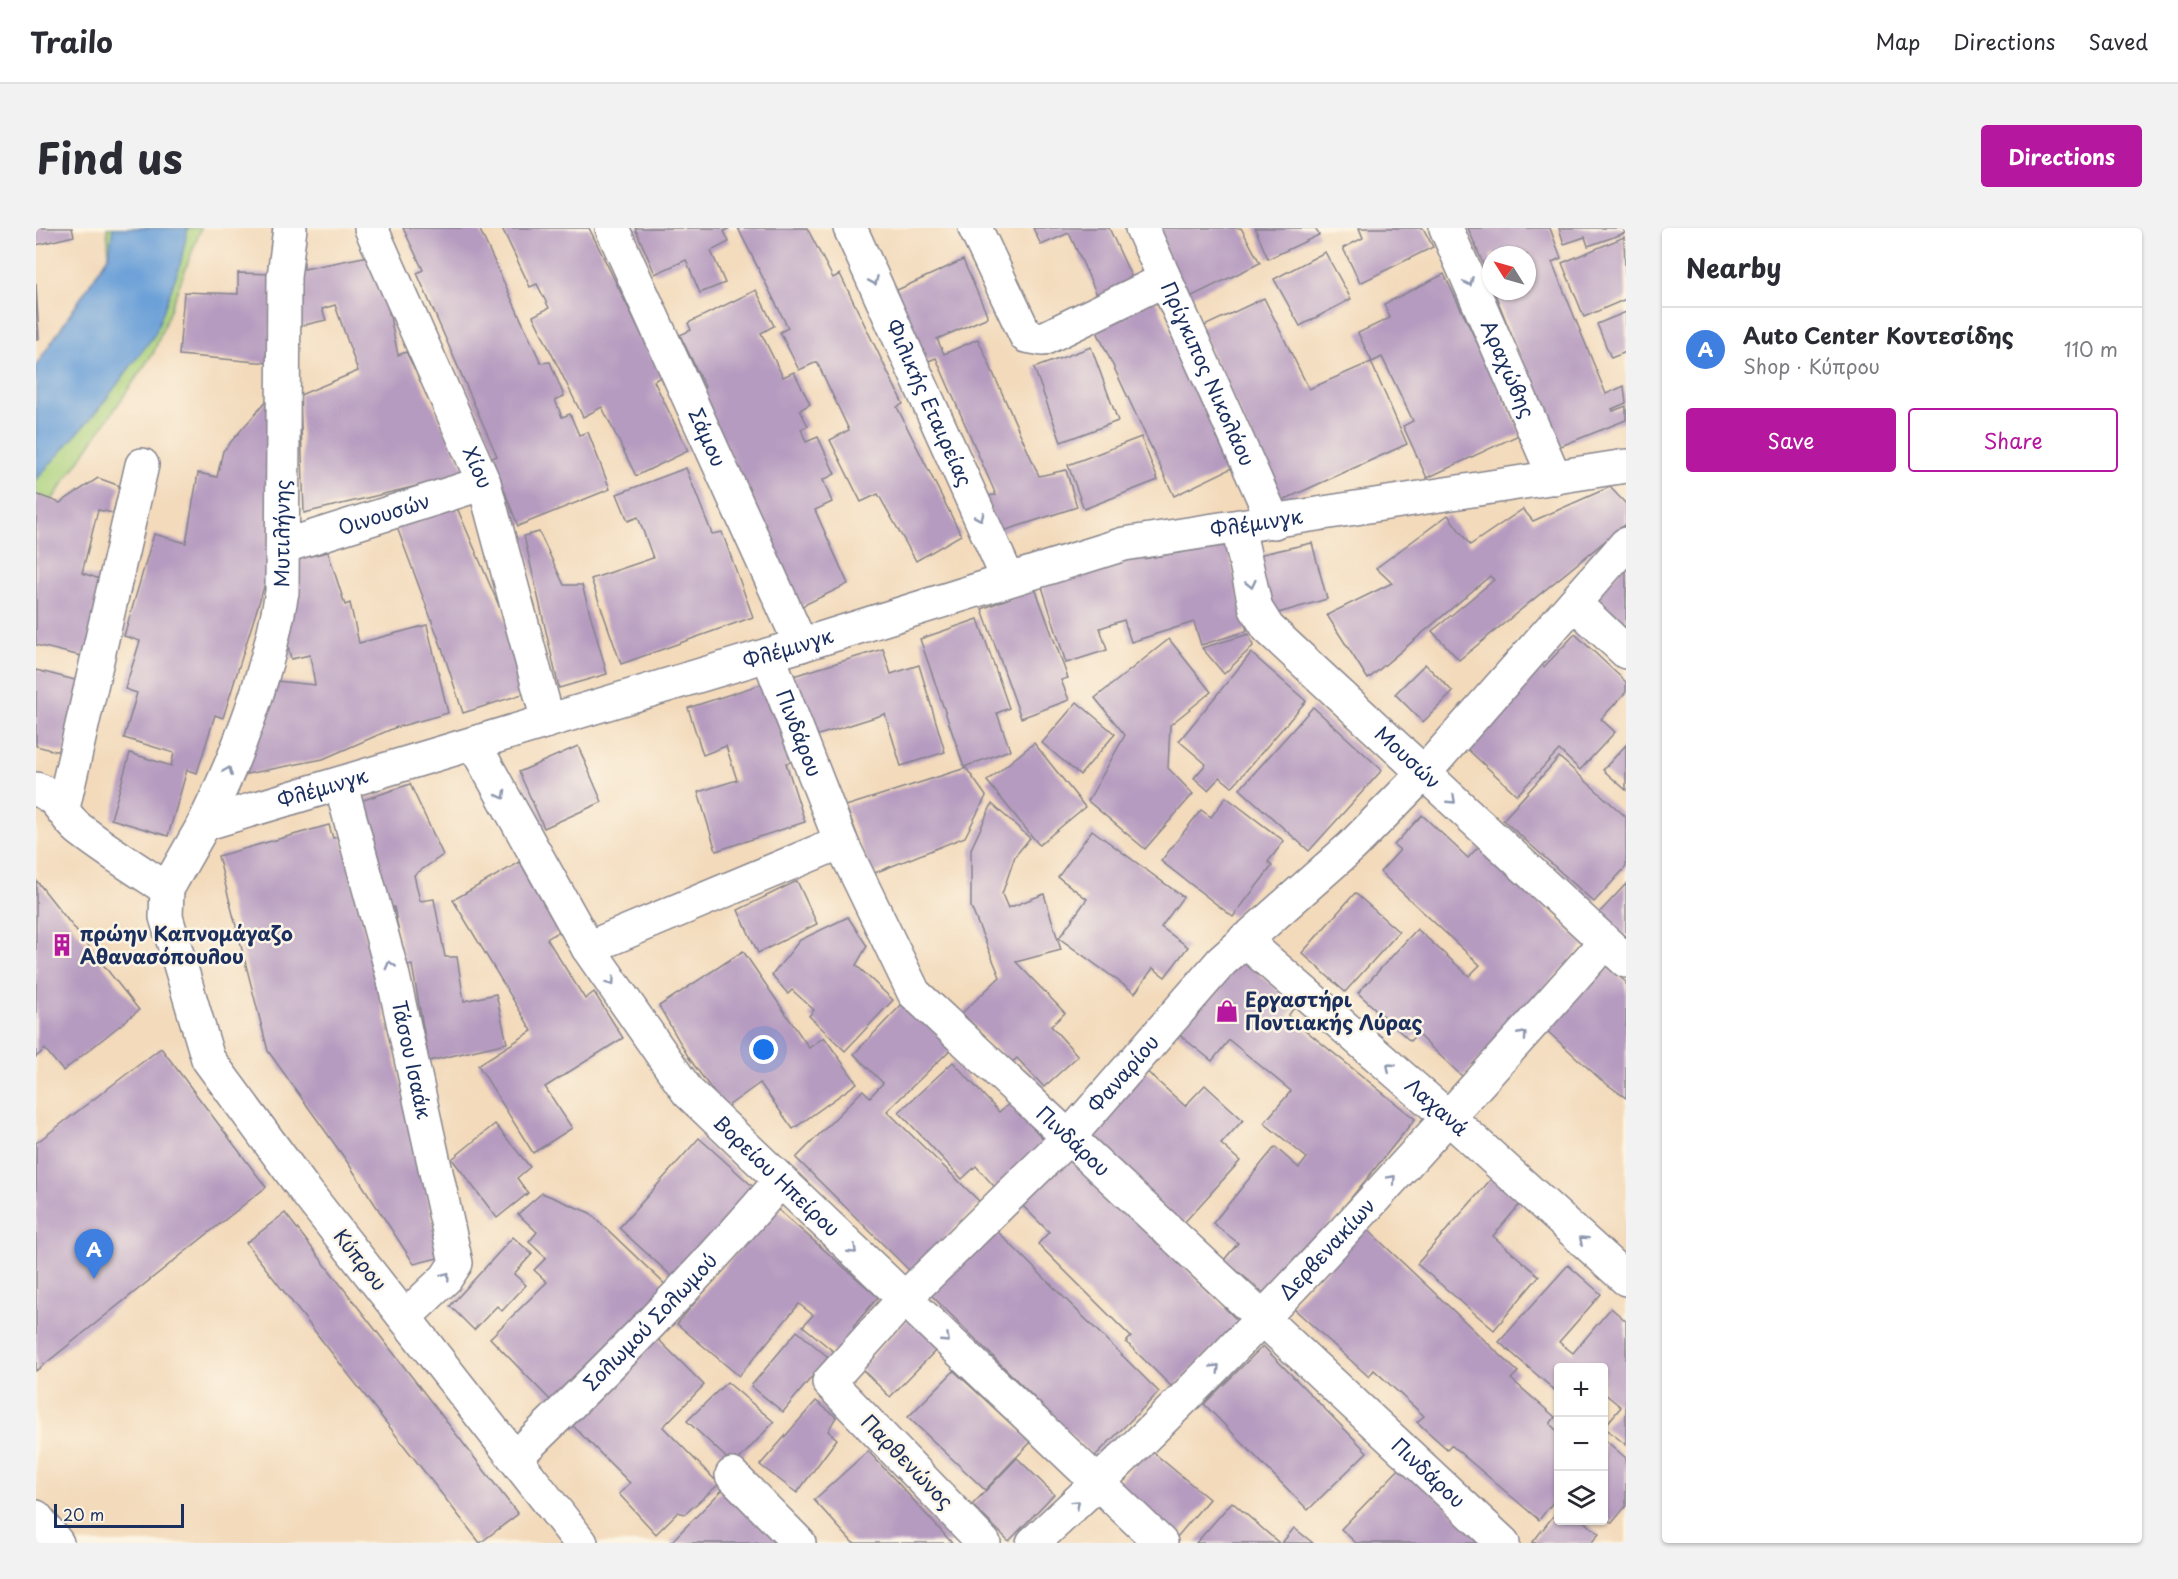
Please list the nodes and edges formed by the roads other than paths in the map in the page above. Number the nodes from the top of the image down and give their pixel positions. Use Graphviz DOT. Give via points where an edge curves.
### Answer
graph roads {
  1 [pos="290,228"];
  2 [pos="371,228"];
  3 [pos="612,228"];
  4 [pos="850,228"];
  5 [pos="975,228"];
  6 [pos="1142,228"];
  7 [pos="1446,228"];
  8 [pos="1164,280"];
  9 [pos="142,465"];
  10 [pos="1626,466"];
  11 [pos="1556,478"];
  12 [pos="484,483"];
  13 [pos="1274,522"];
  14 [pos="1238,527"];
  15 [pos="1626,544"];
  16 [pos="285,546"];
  17 [pos="1008,579"];
  18 [pos="1574,603"];
  19 [pos="801,645"];
  20 [pos="1626,652"];
  21 [pos="768,655"];
  22 [pos="548,721"];
  23 [pos="474,744"];
  24 [pos="1423,774"];
  25 [pos="341,785"];
  26 [pos="36,789"];
  27 [pos="63,808"];
  28 [pos="204,824"];
  29 [pos="841,842"];
  30 [pos="167,890"];
  31 [pos="1244,940"];
  32 [pos="588,948"];
  33 [pos="1616,951"];
  34 [pos="1449,1118"];
  35 [pos="1068,1138"];
  36 [pos="780,1181"];
  37 [pos="1626,1279"];
  38 [pos="904,1299"];
  39 [pos="405,1317"];
  40 [pos="1264,1319"];
  41 [pos="829,1382"];
  42 [pos="515,1458"];
  43 [pos="732,1475"];
  44 [pos="1100,1482"];
  45 [pos="36,1517"];
  46 [pos="57,1543"];
  47 [pos="581,1543"];
  48 [pos="799,1543"];
  49 [pos="984,1543"];
  50 [pos="1033,1543"];
  51 [pos="1161,1543"];
  52 [pos="1503,1543"];
  1 -- 16 [label="street, Μυτιλήνης" via="284,277"];
  2 -- 12 [label="street, Χίου"];
  3 -- 19 [label="street, Σάμου"];
  4 -- 17 [label="street, Φιλικής Εταιρείας, one-way"];
  5 -- 8 [label="street" via="1026,336 1043,339"];
  6 -- 8 [label="street, Πρίγκιπος Νικολάου"];
  7 -- 11 [label="street, Αραχώβης, one-way"];
  8 -- 13 [label="street, Πρίγκιπος Νικολάου"];
  9 -- 27 [label="street"];
  10 -- 11 [label="street, Φλέμινγκ"];
  11 -- 13 [label="street, Φλέμινγκ"];
  12 -- 16 [label="street, Οινουσών"];
  12 -- 22 [label="street, Χίου"];
  13 -- 14 [label="street, Φλέμινγκ"];
  14 -- 17 [label="street, Φλέμινγκ" via="1124,544"];
  14 -- 24 [label="street, Μουσών, one-way" via="1259,617"];
  15 -- 18 [label="street, Φαναρίου"];
  28 -- 16 [label="street, Μυτιλήνης, one-way" via="238,746 265,665 282,592"];
  17 -- 19 [label="street, Φλέμινγκ"];
  18 -- 20 [label="street"];
  18 -- 24 [label="street, Φαναρίου"];
  19 -- 21 [label="street, Φλέμινγκ"];
  21 -- 22 [label="street, Φλέμινγκ"];
  21 -- 29 [label="street, Πινδάρου"];
  22 -- 23 [label="street, Φλέμινγκ"];
  23 -- 25 [label="street, Φλέμινγκ"];
  23 -- 32 [label="street, Βορείου Ηπείρου, one-way"];
  24 -- 31 [label="street, Φαναρίου" via="1352,846"];
  24 -- 33 [label="street, Μουσών, one-way"];
  25 -- 28 [label="street, Φλέμινγκ"];
  39 -- 25 [label="street, Τάσου Ισαάκ, one-way" via="446,1278 456,1263 393,976"];
  26 -- 27 [label="street"];
  27 -- 30 [label="street" via="77,828"];
  28 -- 30 [label="street"];
  29 -- 32 [label="street"];
  29 -- 35 [label="street, Πινδάρου" via="914,993"];
  30 -- 39 [label="street, Κύπρου" via="166,917 208,1059 294,1177"];
  34 -- 31 [label="street, Λαχανά, one-way"];
  31 -- 35 [label="street, Φαναρίου"];
  32 -- 36 [label="street, Βορείου Ηπείρου, one-way" via="688,1092"];
  34 -- 33 [label="street, Δερβενακίων, one-way"];
  37 -- 34 [label="street, Λαχανά, one-way"];
  40 -- 34 [label="street, Δερβενακίων, one-way"];
  35 -- 38 [label="street, Φαναρίου"];
  35 -- 40 [label="street, Πινδάρου"];
  36 -- 38 [label="street, Βορείου Ηπείρου, one-way"];
  36 -- 42 [label="street, Σολωμού Σολωμού" via="712,1261"];
  38 -- 41 [label="street, Φαναρίου"];
  38 -- 44 [label="street, Βορείου Ηπείρου, one-way"];
  39 -- 42 [label="street, Κύπρου"];
  44 -- 40 [label="street, Δερβενακίων, one-way"];
  40 -- 52 [label="street, Πινδάρου"];
  41 -- 49 [label="street, Παρθενώνος"];
  42 -- 47 [label="street, Κύπρου"];
  43 -- 48 [label="street"];
  50 -- 44 [label="street, Δερβενακίων, one-way"];
  44 -- 51 [label="street, Βορείου Ηπείρου"];
  45 -- 46 [label="street"];
}
